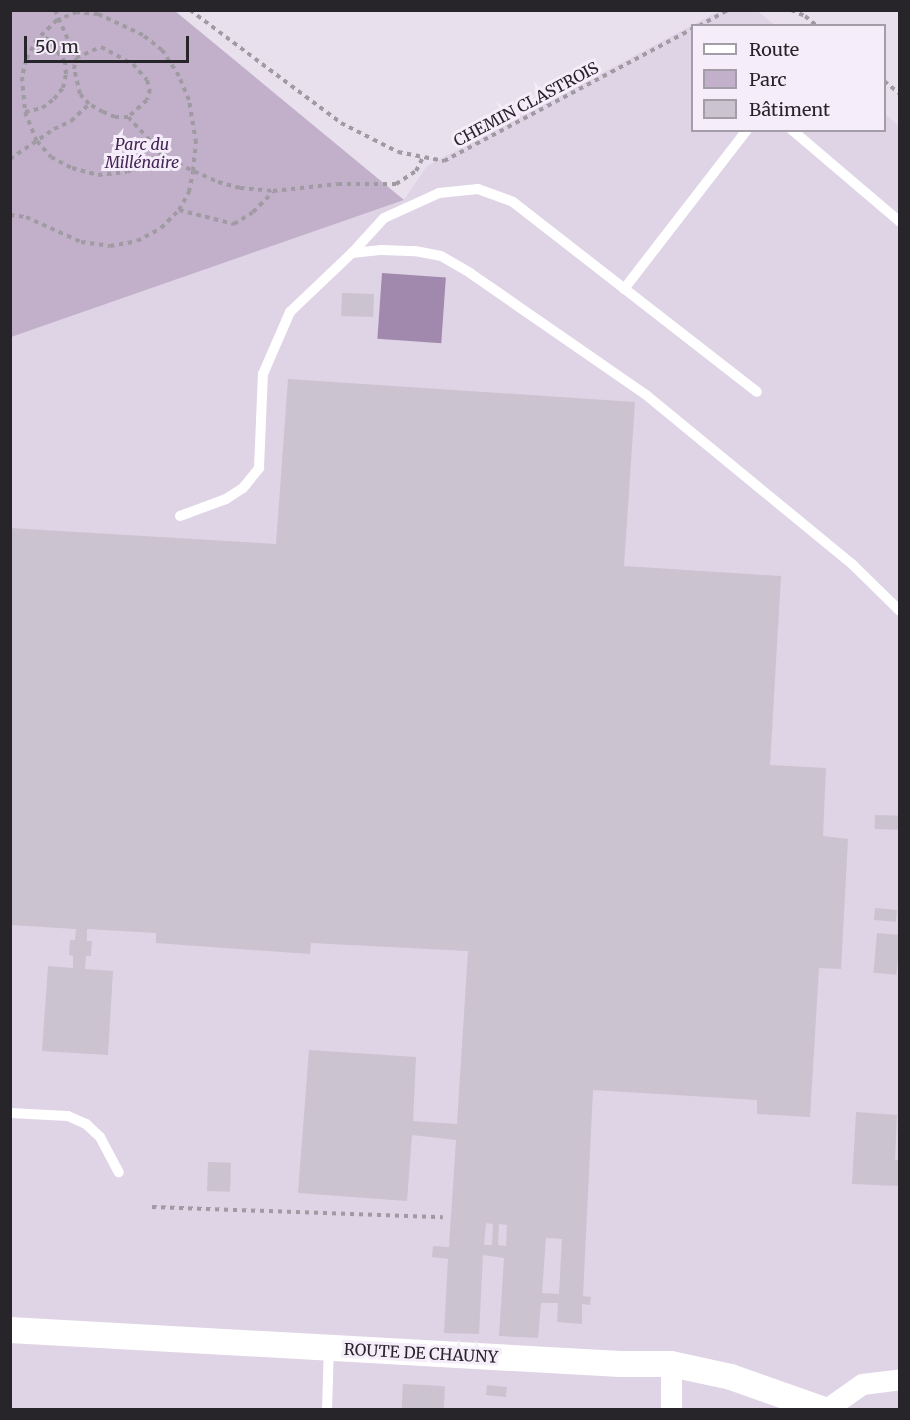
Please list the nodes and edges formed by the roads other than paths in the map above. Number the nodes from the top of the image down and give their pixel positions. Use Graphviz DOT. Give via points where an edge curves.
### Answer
graph roads {
  1 [pos="745,132"];
  2 [pos="794,132"];
  3 [pos="900,222"];
  4 [pos="352,253"];
  5 [pos="624,289"];
  6 [pos="756,392"];
  7 [pos="180,516"];
  8 [pos="900,611"];
  9 [pos="10,1113"];
  10 [pos="119,1172"];
  11 [pos="10,1330"];
  12 [pos="329,1347"];
  13 [pos="671,1364"];
  14 [pos="900,1379"];
  15 [pos="327,1410"];
  16 [pos="671,1410"];
  17 [pos="824,1410"];
  1 -- 5 [label="lane"];
  2 -- 3 [label="lane"];
  4 -- 5 [label="lane" via="384,218 439,194 477,189 513,202"];
  4 -- 7 [label="lane" via="290,312 263,374 260,468 243,488 226,499"];
  4 -- 8 [label="lane" via="415,251 441,256 470,273 645,394 853,565"];
  5 -- 6 [label="lane"];
  9 -- 10 [label="lane" via="68,1116 86,1124 100,1137"];
  11 -- 12 [label="street, ROUTE DE CHAUNY"];
  12 -- 13 [label="street, ROUTE DE CHAUNY"];
  12 -- 15 [label="lane"];
  13 -- 16 [label="street"];
  13 -- 17 [label="street, ROUTE DE CHAUNY" via="731,1377"];
  14 -- 17 [label="street" via="862,1384"];
}
